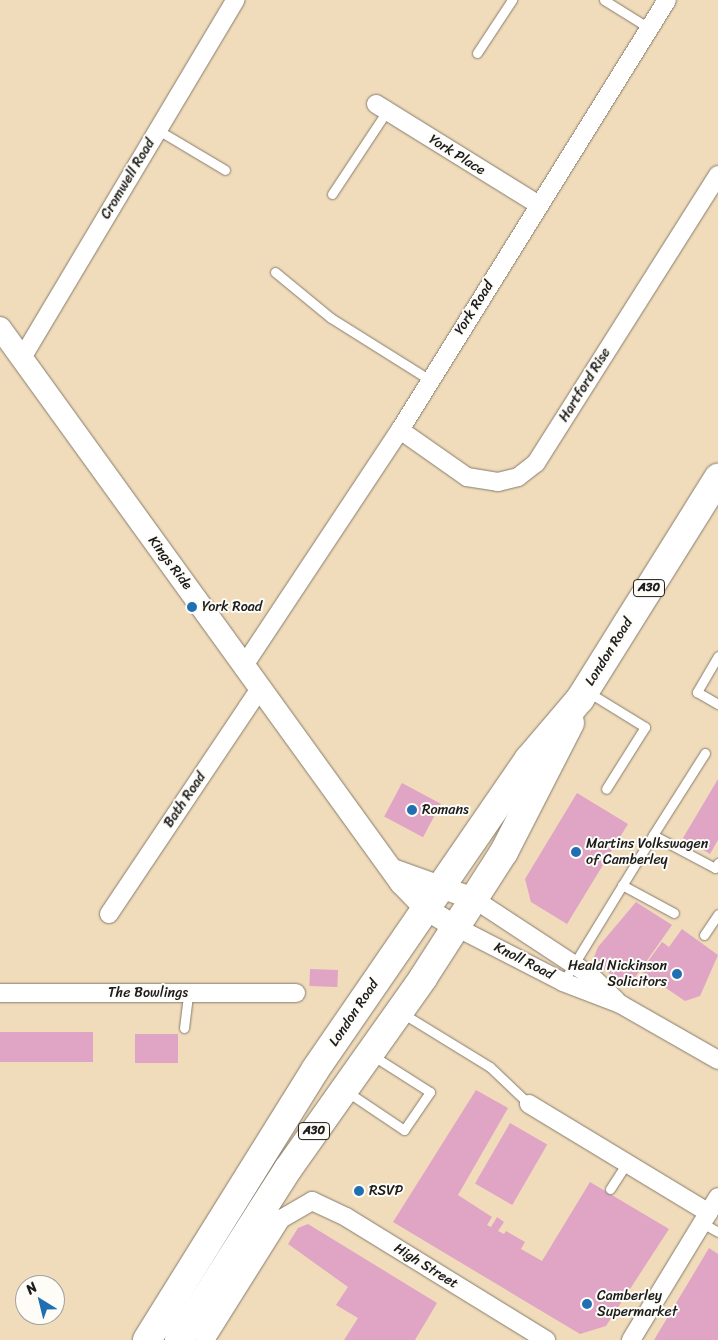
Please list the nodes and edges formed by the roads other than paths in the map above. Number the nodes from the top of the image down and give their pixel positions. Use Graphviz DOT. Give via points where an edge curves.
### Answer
graph roads {
  1 [pos="235,0"];
  2 [pos="512,0"];
  3 [pos="604,0"];
  4 [pos="667,0"];
  5 [pos="649,28"];
  6 [pos="477,53"];
  7 [pos="382,108"];
  8 [pos="158,130"];
  9 [pos="225,170"];
  10 [pos="718,175"];
  11 [pos="332,194"];
  12 [pos="539,205"];
  13 [pos="274,272"];
  14 [pos="0,328"];
  15 [pos="22,358"];
  16 [pos="430,380"];
  17 [pos="400,430"];
  18 [pos="718,478"];
  19 [pos="718,656"];
  20 [pos="245,664"];
  21 [pos="261,687"];
  22 [pos="583,695"];
  23 [pos="718,704"];
  24 [pos="705,753"];
  25 [pos="606,789"];
  26 [pos="653,835"];
  27 [pos="718,863"];
  28 [pos="393,870"];
  29 [pos="442,885"];
  30 [pos="622,885"];
  31 [pos="474,899"];
  32 [pos="425,908"];
  33 [pos="109,914"];
  34 [pos="674,914"];
  35 [pos="718,914"];
  36 [pos="456,927"];
  37 [pos="704,935"];
  38 [pos="572,962"];
  39 [pos="563,982"];
  40 [pos="296,992"];
  41 [pos="0,993"];
  42 [pos="188,993"];
  43 [pos="620,1004"];
  44 [pos="399,1012"];
  45 [pos="184,1028"];
  46 [pos="370,1053"];
  47 [pos="716,1054"];
  48 [pos="344,1090"];
  49 [pos="529,1104"];
  50 [pos="627,1163"];
  51 [pos="610,1189"];
  52 [pos="718,1197"];
  53 [pos="705,1218"];
  54 [pos="718,1232"];
  55 [pos="147,1340"];
  56 [pos="179,1340"];
  57 [pos="205,1340"];
  58 [pos="546,1340"];
  59 [pos="631,1340"];
  1 -- 8 [label="street, Cromwell Road"];
  2 -- 6 [label="lane"];
  3 -- 5 [label="lane"];
  4 -- 5 [label="street, York Road"];
  5 -- 12 [label="street, York Road"];
  7 -- 11 [label="lane"];
  7 -- 12 [label="street, York Place"];
  8 -- 9 [label="lane"];
  8 -- 15 [label="street, Cromwell Road"];
  10 -- 17 [label="street, Hartford Rise" via="536,463 518,477 498,482 467,477"];
  12 -- 16 [label="street, York Road"];
  13 -- 16 [label="lane" via="331,318"];
  14 -- 15 [label="street, Kings Ride"];
  15 -- 20 [label="street, Kings Ride"];
  16 -- 17 [label="street, York Road"];
  17 -- 20 [label="street, York Road"];
  18 -- 22 [label="main road, London Road / A30"];
  19 -- 23 [label="lane" via="697,692"];
  20 -- 21 [label="street, Kings Ride"];
  21 -- 28 [label="street, Kings Ride"];
  21 -- 33 [label="street, Bath Road"];
  22 -- 25 [label="lane" via="645,726"];
  22 -- 29 [label="main road, London Road / A30" via="529,759"];
  22 -- 31 [label="main road, London Road / A30" via="550,769"];
  24 -- 26 [label="lane"];
  26 -- 27 [label="lane" via="715,868"];
  26 -- 30 [label="lane"];
  28 -- 29 [label="street"];
  28 -- 32 [label="street, Kings Ride"];
  29 -- 31 [label="street"];
  29 -- 32 [label="main road, London Road / A30"];
  30 -- 34 [label="lane"];
  30 -- 38 [label="lane"];
  31 -- 36 [label="main road, London Road / A30"];
  31 -- 38 [label="street, Knoll Road"];
  32 -- 36 [label="street, Kings Ride"];
  32 -- 55 [label="main road, London Road / A30" via="315,1070"];
  35 -- 37 [label="lane"];
  36 -- 39 [label="street, Knoll Road"];
  36 -- 44 [label="main road, London Road / A30"];
  38 -- 39 [label="lane"];
  38 -- 43 [label="street, Knoll Road"];
  39 -- 43 [label="street, Knoll Road"];
  40 -- 42 [label="street, The Bowlings"];
  41 -- 42 [label="street, The Bowlings"];
  42 -- 45 [label="lane"];
  43 -- 47 [label="street, Knoll Road"];
  44 -- 46 [label="main road, London Road / A30"];
  44 -- 49 [label="lane" via="490,1067"];
  46 -- 48 [label="main road, London Road / A30"];
  46 -- 48 [label="lane" via="430,1092 404,1130"];
  48 -- 56 [label="main road, London Road / A30"];
  49 -- 50 [label="street"];
  50 -- 51 [label="lane"];
  50 -- 53 [label="street"];
  52 -- 53 [label="street"];
  53 -- 54 [label="lane"];
  53 -- 59 [label="street"];
  57 -- 58 [label="street, High Street" via="281,1219 304,1202 329,1207"];
}
